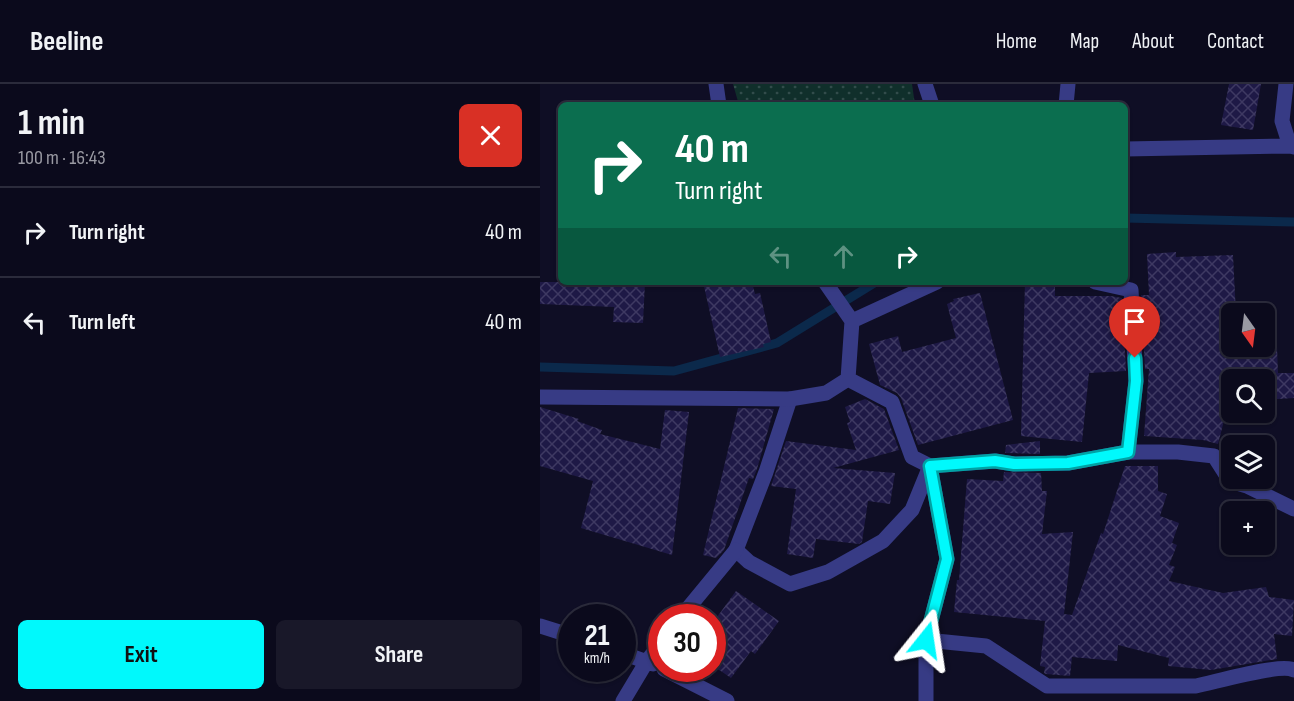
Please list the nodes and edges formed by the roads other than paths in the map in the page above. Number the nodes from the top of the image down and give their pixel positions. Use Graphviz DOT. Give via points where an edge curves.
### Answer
graph roads {
  1 [pos="716,84"];
  2 [pos="925,84"];
  3 [pos="1068,84"];
  4 [pos="1286,84"];
  5 [pos="719,102"];
  6 [pos="931,102"];
  7 [pos="1066,102"];
  8 [pos="1292,146"];
  9 [pos="1128,149"];
  10 [pos="827,285"];
  11 [pos="930,285"];
  12 [pos="1108,285"];
  13 [pos="852,321"];
  14 [pos="848,379"];
  15 [pos="540,397"];
  16 [pos="790,399"];
  17 [pos="1128,452"];
  18 [pos="930,466"];
  19 [pos="1294,509"];
  20 [pos="736,550"];
  21 [pos="692,604"];
  22 [pos="540,626"];
  23 [pos="558,632"];
  24 [pos="926,640"];
  25 [pos="636,657"];
  26 [pos="647,661"];
  27 [pos="1294,670"];
  28 [pos="690,682"];
  29 [pos="1198,693"];
  30 [pos="623,701"];
  31 [pos="727,701"];
  32 [pos="926,701"];
  1 -- 5 [label="street"];
  2 -- 6 [label="street"];
  3 -- 7 [label="street"];
  4 -- 8 [label="street" via="1282,121"];
  8 -- 9 [label="street"];
  10 -- 13 [label="street"];
  11 -- 13 [label="street"];
  12 -- 17 [label="street" via="1131,290 1136,381"];
  13 -- 14 [label="street"];
  14 -- 16 [label="street" via="826,393"];
  14 -- 18 [label="street" via="892,402 912,457"];
  15 -- 16 [label="street"];
  16 -- 20 [label="street"];
  17 -- 18 [label="street" via="1068,463 995,461"];
  17 -- 19 [label="street" via="1214,456 1230,481"];
  18 -- 20 [label="street" via="912,510 883,541 828,572 790,584 749,562"];
  18 -- 24 [label="street" via="947,559"];
  20 -- 21 [label="street"];
  22 -- 23 [label="street"];
  24 -- 29 [label="street" via="986,646 1047,686"];
  24 -- 32 [label="street"];
  25 -- 26 [label="street"];
  26 -- 30 [label="street"];
  27 -- 29 [label="street" via="1263,670 1219,682"];
  28 -- 31 [label="street"];
}
